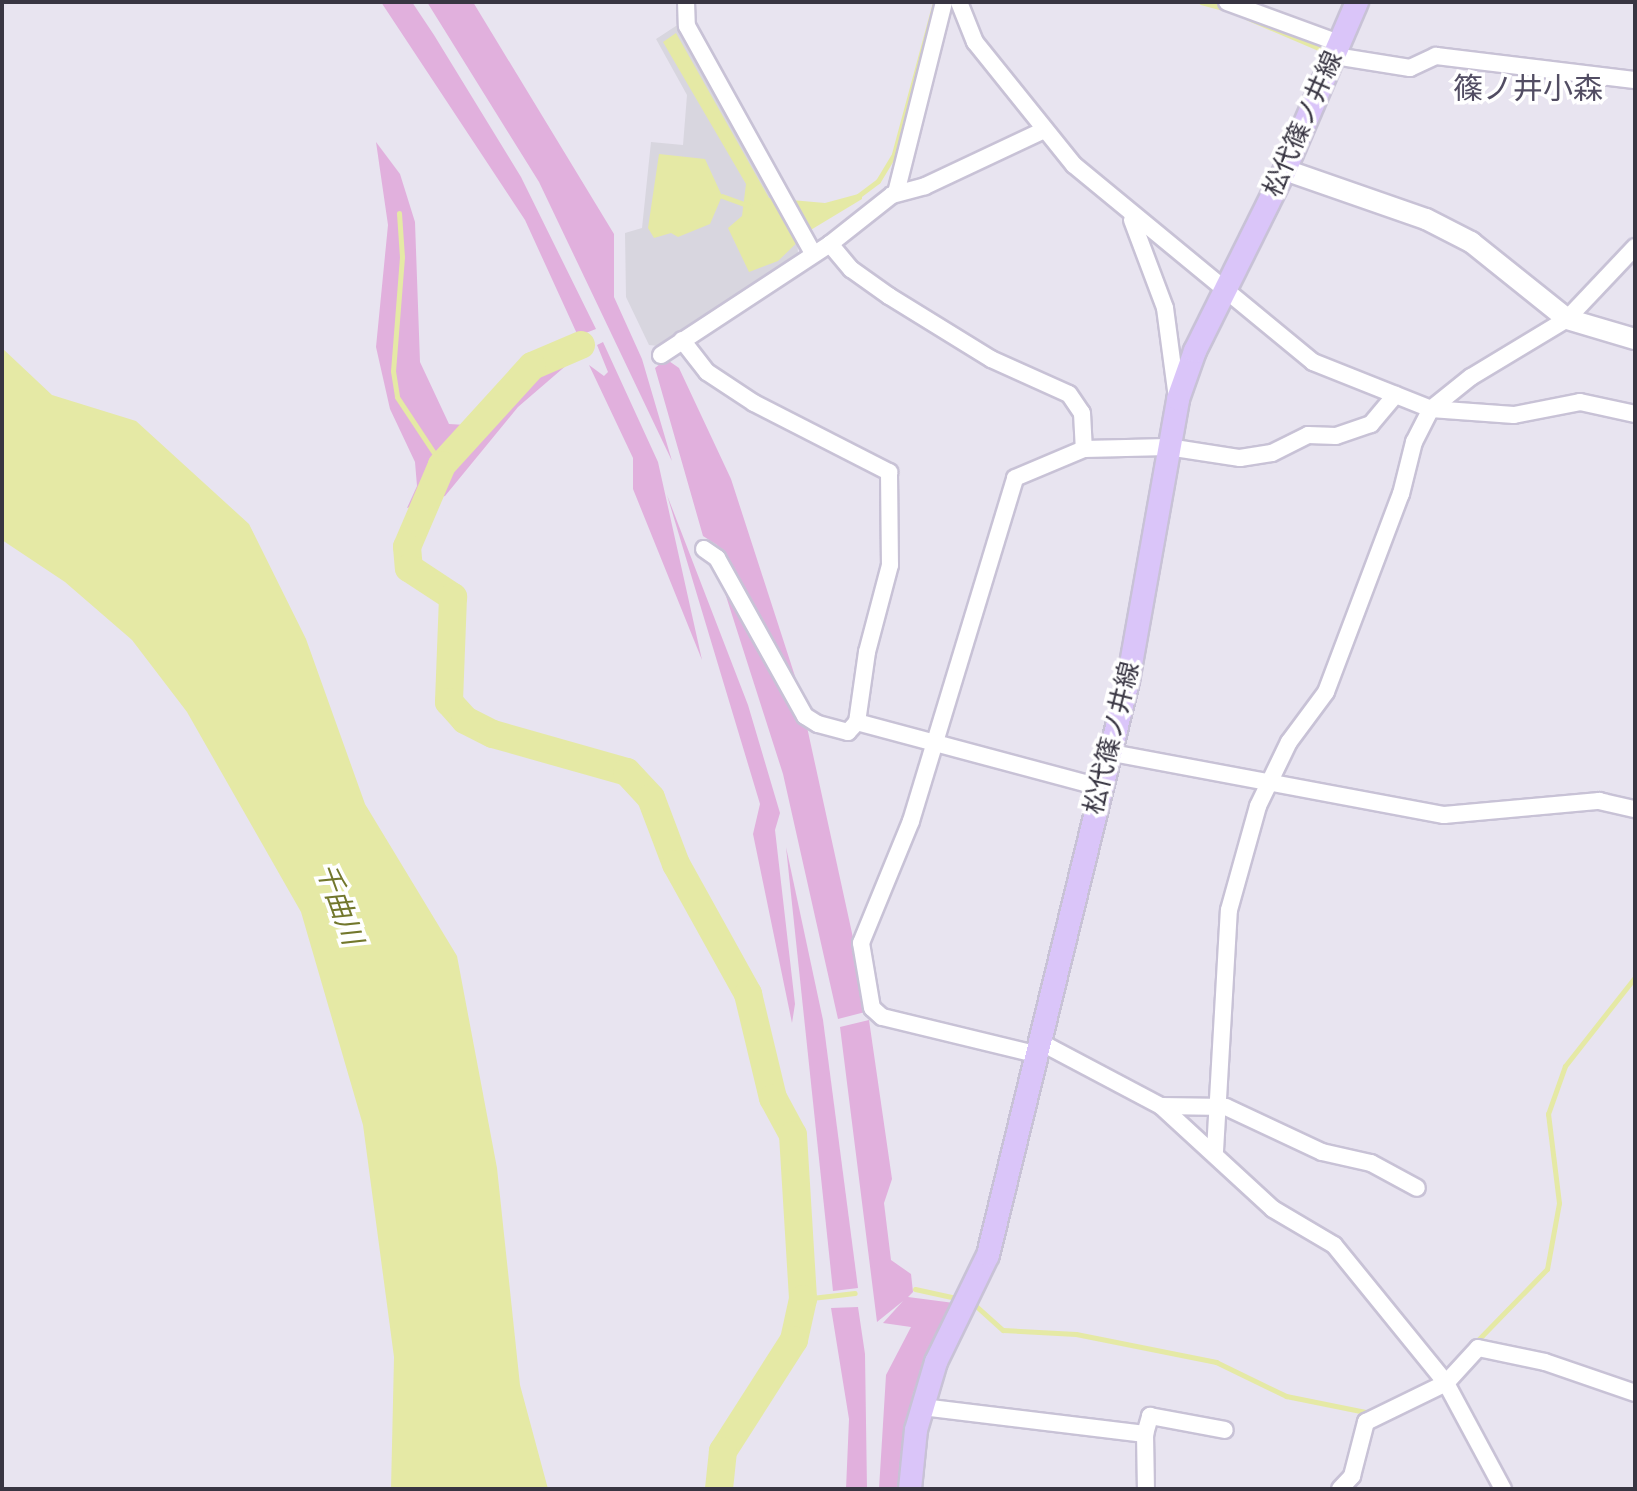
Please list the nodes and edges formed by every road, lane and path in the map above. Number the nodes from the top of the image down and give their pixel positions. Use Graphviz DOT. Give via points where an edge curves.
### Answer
graph roads {
  1 [pos="686,2"];
  2 [pos="944,2"];
  3 [pos="959,2"];
  4 [pos="1227,2"];
  5 [pos="1357,2"];
  6 [pos="1337,49"];
  7 [pos="1635,80"];
  8 [pos="1042,131"];
  9 [pos="1285,170"];
  10 [pos="896,193"];
  11 [pos="1126,212"];
  12 [pos="830,244"];
  13 [pos="1635,247"];
  14 [pos="811,248"];
  15 [pos="1226,291"];
  16 [pos="1567,319"];
  17 [pos="1635,339"];
  18 [pos="682,340"];
  19 [pos="661,355"];
  20 [pos="1395,395"];
  21 [pos="1178,399"];
  22 [pos="1431,409"];
  23 [pos="1635,414"];
  24 [pos="1168,447"];
  25 [pos="1084,449"];
  26 [pos="704,549"];
  27 [pos="857,722"];
  28 [pos="936,745"];
  29 [pos="1107,752"];
  30 [pos="1271,785"];
  31 [pos="1099,787"];
  32 [pos="1635,809"];
  33 [pos="1037,1048"];
  34 [pos="1218,1105"];
  35 [pos="1161,1106"];
  36 [pos="1215,1151"];
  37 [pos="1417,1188"];
  38 [pos="1446,1383"];
  39 [pos="1635,1393"];
  40 [pos="922,1407"];
  41 [pos="1225,1430"];
  42 [pos="1145,1434"];
  43 [pos="1150,1488"];
  44 [pos="910,1489"];
  45 [pos="1340,1489"];
  46 [pos="1503,1489"];
  1 -- 14 [label="street" via="687,26"];
  2 -- 10 [label="street"];
  3 -- 8 [label="street" via="975,42"];
  4 -- 6 [label="street"];
  5 -- 6 [label="main road, 松代篠ノ井線"];
  6 -- 7 [label="street" via="1410,68 1436,56"];
  6 -- 9 [label="main road, 松代篠ノ井線"];
  8 -- 10 [label="street" via="925,186"];
  8 -- 11 [label="street"];
  9 -- 15 [label="main road, 松代篠ノ井線"];
  9 -- 16 [label="street" via="1426,219 1471,242"];
  10 -- 12 [label="street"];
  11 -- 15 [label="street"];
  11 -- 21 [label="street" via="1139,230 1165,308"];
  12 -- 14 [label="street"];
  12 -- 25 [label="street" via="851,269 889,296 991,359 1069,394 1082,413"];
  13 -- 16 [label="street"];
  14 -- 18 [label="street"];
  15 -- 20 [label="street" via="1313,362"];
  15 -- 21 [label="main road, 松代篠ノ井線"];
  16 -- 17 [label="street"];
  16 -- 22 [label="street" via="1471,377"];
  18 -- 19 [label="street"];
  18 -- 27 [label="street" via="707,372 754,403 889,472 890,565 867,652"];
  20 -- 22 [label="street"];
  20 -- 24 [label="street" via="1371,424 1336,436 1308,435 1272,453 1240,458"];
  21 -- 24 [label="main road, 松代篠ノ井線"];
  22 -- 23 [label="street" via="1514,415 1580,402"];
  22 -- 30 [label="street" via="1414,442 1401,494 1326,692 1289,742"];
  24 -- 25 [label="street"];
  24 -- 29 [label="main road, 松代篠ノ井線" via="1128,681"];
  25 -- 28 [label="street" via="1015,478"];
  26 -- 27 [label="street" via="717,558 805,716 848,732"];
  27 -- 28 [label="street"];
  28 -- 31 [label="street"];
  28 -- 33 [label="street" via="890,882 870,913 861,943 872,1008 882,1017"];
  29 -- 30 [label="street"];
  29 -- 31 [label="main road, 松代篠ノ井線"];
  30 -- 32 [label="street" via="1444,815 1599,801"];
  30 -- 34 [label="street" via="1258,806 1229,910"];
  31 -- 33 [label="main road, 松代篠ノ井線"];
  33 -- 35 [label="street"];
  33 -- 40 [label="main road, 松代篠ノ井線" via="988,1255 936,1362"];
  34 -- 35 [label="street"];
  34 -- 36 [label="street"];
  34 -- 37 [label="street" via="1322,1152 1371,1163"];
  35 -- 36 [label="street"];
  36 -- 38 [label="street" via="1273,1209 1334,1245 1356,1267"];
  38 -- 39 [label="street" via="1478,1348 1545,1362"];
  38 -- 45 [label="street" via="1366,1422 1352,1476"];
  38 -- 46 [label="street"];
  40 -- 42 [label="street"];
  40 -- 44 [label="main road, 松代篠ノ井線"];
  41 -- 42 [label="street" via="1150,1416"];
  42 -- 43 [label="street"];
}
